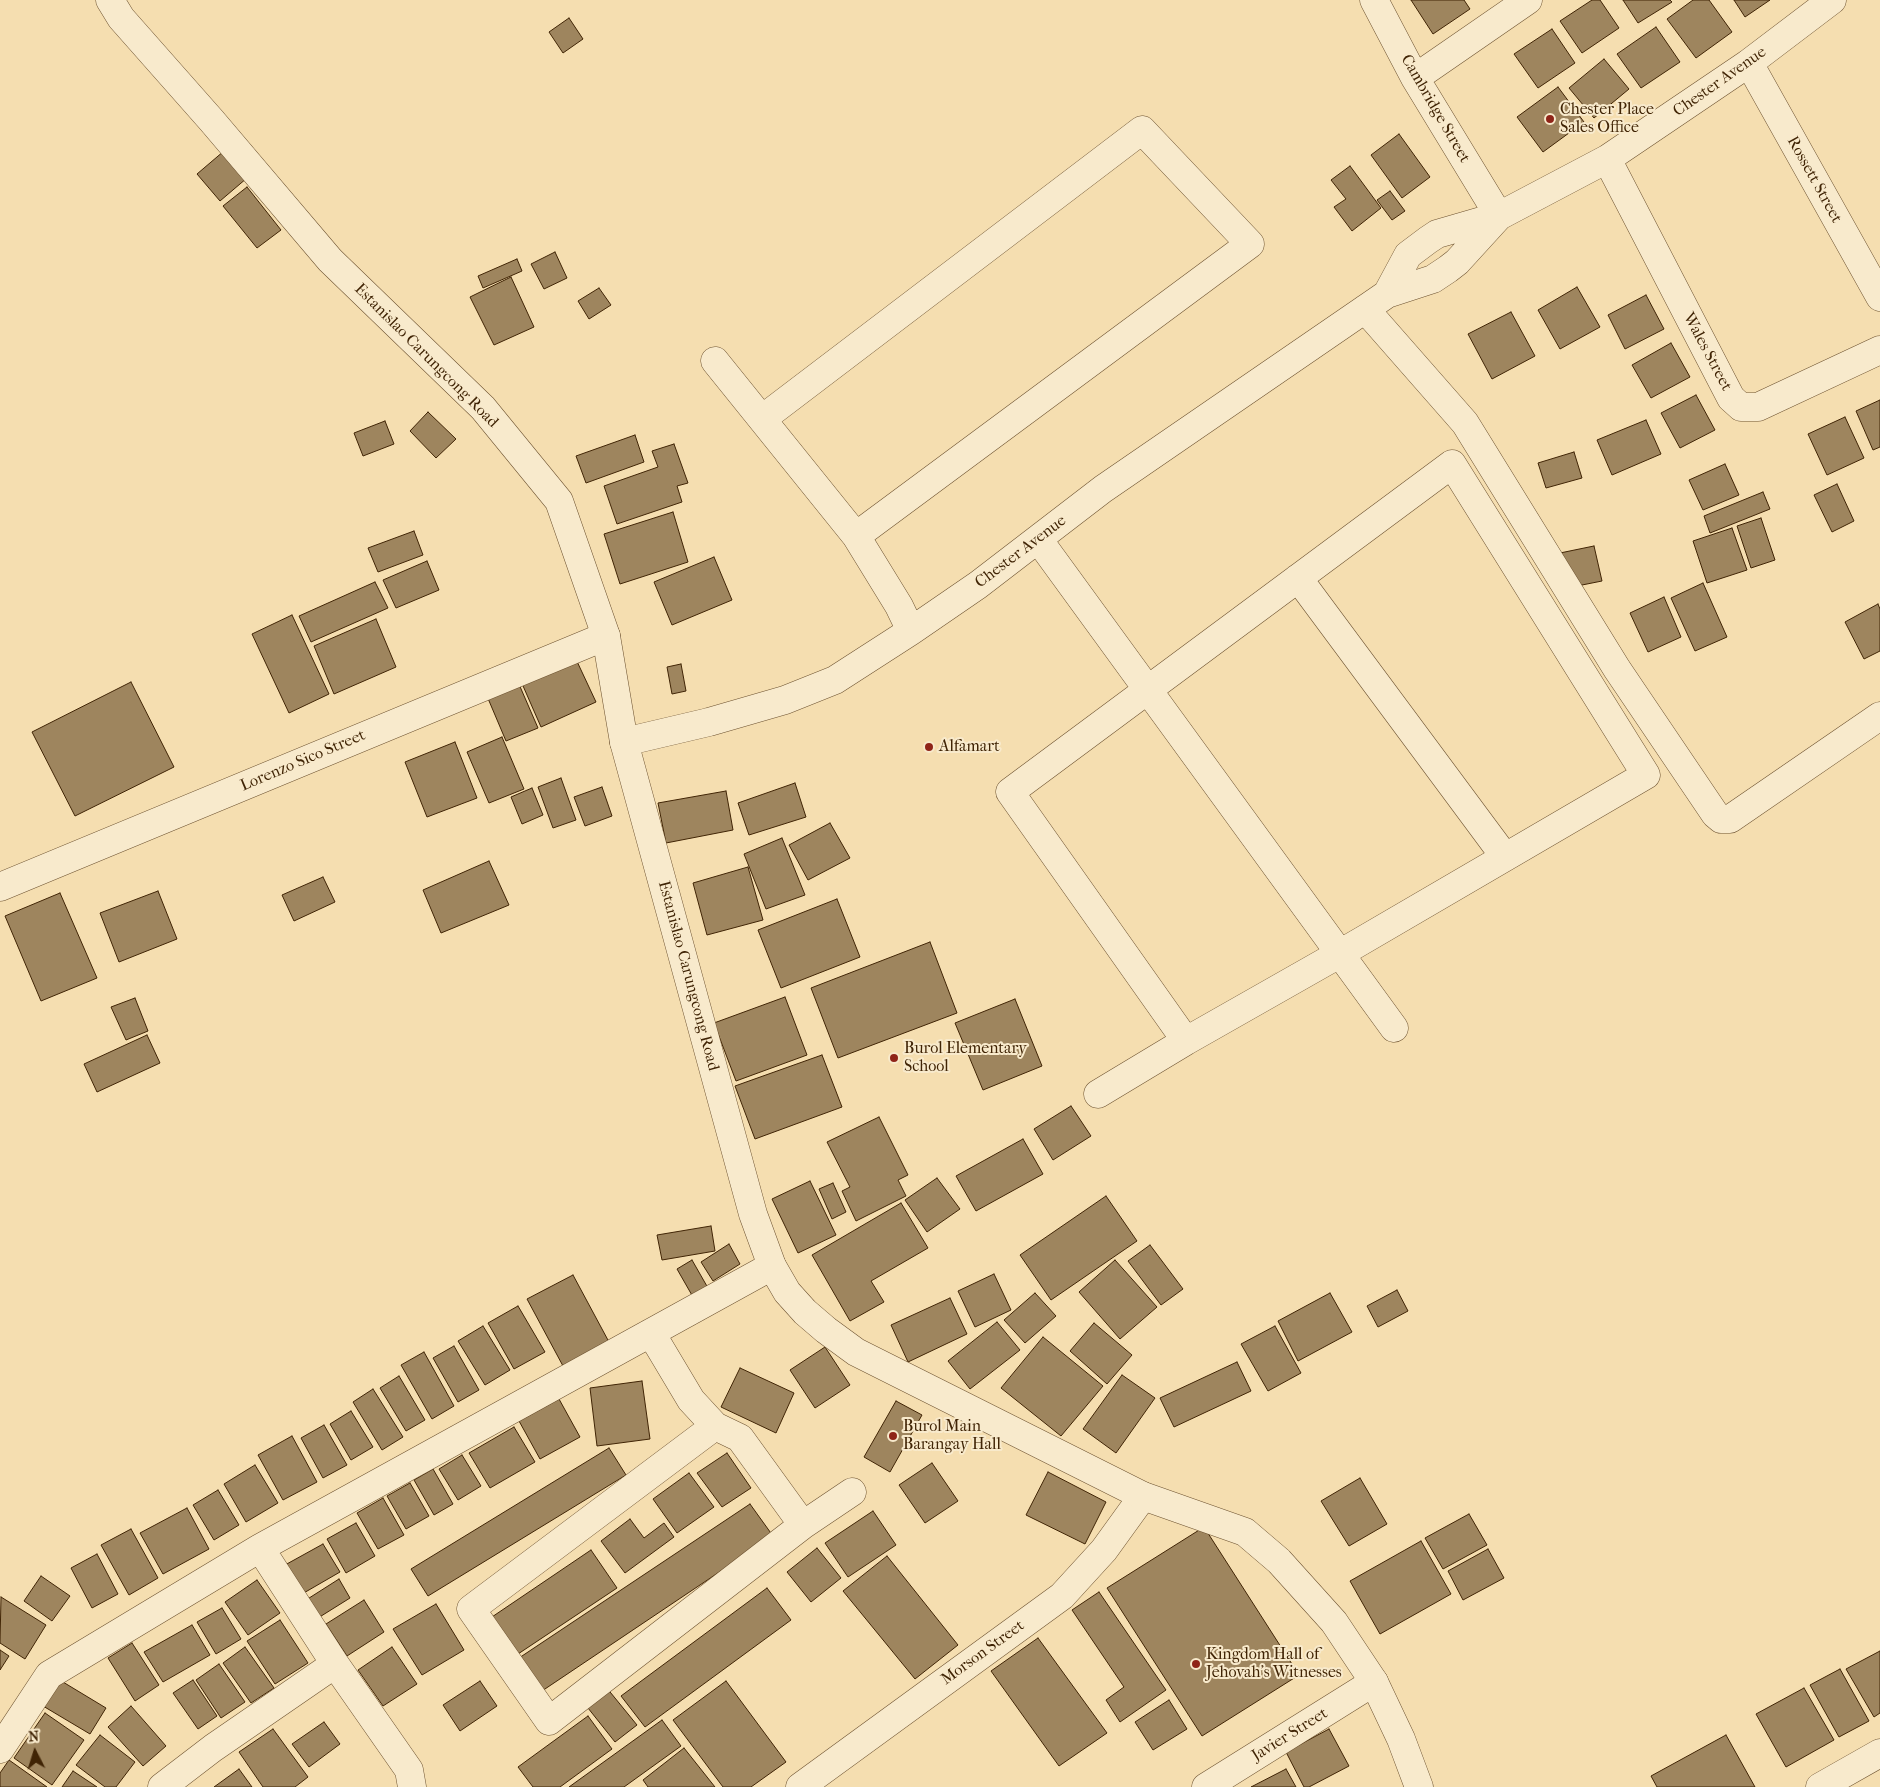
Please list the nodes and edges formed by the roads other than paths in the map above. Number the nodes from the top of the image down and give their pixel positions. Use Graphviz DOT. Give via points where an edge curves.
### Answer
graph roads {
  1 [pos="110,0"];
  2 [pos="1374,0"];
  3 [pos="1528,0"];
  4 [pos="1832,0"];
  5 [pos="1749,63"];
  6 [pos="1415,78"];
  7 [pos="1607,159"];
  8 [pos="1499,216"];
  9 [pos="1880,297"];
  10 [pos="1376,301"];
  11 [pos="1880,350"];
  12 [pos="715,361"];
  13 [pos="762,419"];
  14 [pos="856,536"];
  15 [pos="1038,539"];
  16 [pos="1298,578"];
  17 [pos="911,631"];
  18 [pos="606,636"];
  19 [pos="1148,690"];
  20 [pos="1880,716"];
  21 [pos="624,742"];
  22 [pos="1505,858"];
  23 [pos="0,887"];
  24 [pos="1341,953"];
  25 [pos="1394,1028"];
  26 [pos="1186,1041"];
  27 [pos="1098,1094"];
  28 [pos="772,1266"];
  29 [pos="651,1334"];
  30 [pos="715,1426"];
  31 [pos="852,1492"];
  32 [pos="1143,1496"];
  33 [pos="803,1525"];
  34 [pos="260,1548"];
  35 [pos="335,1664"];
  36 [pos="1374,1682"];
  37 [pos="0,1749"];
  38 [pos="1880,1753"];
  39 [pos="163,1787"];
  40 [pos="412,1787"];
  41 [pos="800,1787"];
  42 [pos="1206,1787"];
  43 [pos="1419,1787"];
  44 [pos="1820,1787"];
  1 -- 18 [label="street, Estanislao Carungcong Road" via="121,18 330,260 482,408 559,501"];
  2 -- 6 [label="street, Cambridge Street"];
  3 -- 6 [label="street"];
  4 -- 5 [label="street, Chester Avenue"];
  5 -- 7 [label="street, Chester Avenue"];
  5 -- 9 [label="street, Rossett Street"];
  6 -- 8 [label="street, Cambridge Street"];
  7 -- 8 [label="street, Chester Avenue"];
  7 -- 11 [label="street, Wales Street" via="1731,398 1741,407 1758,407"];
  8 -- 10 [label="street, Chester Avenue" via="1448,269"];
  8 -- 10 [label="street, Chester Avenue" via="1437,234 1428,240 1408,255"];
  10 -- 15 [label="street, Chester Avenue" via="1104,489"];
  10 -- 20 [label="street" via="1466,423 1618,669 1721,819 1730,819"];
  12 -- 13 [label="street"];
  13 -- 14 [label="street"];
  13 -- 14 [label="street" via="1142,130 1250,244"];
  14 -- 17 [label="street"];
  15 -- 17 [label="street, Chester Avenue"];
  15 -- 19 [label="street"];
  16 -- 19 [label="street"];
  16 -- 22 [label="street"];
  16 -- 22 [label="street" via="1452,464 1646,775"];
  17 -- 21 [label="street, Chester Avenue" via="835,680 785,700"];
  18 -- 21 [label="street, Estanislao Carungcong Road"];
  18 -- 23 [label="street, Lorenzo Sico Street"];
  19 -- 24 [label="street"];
  19 -- 26 [label="street" via="1010,792"];
  21 -- 28 [label="street, Estanislao Carungcong Road" via="753,1214"];
  22 -- 24 [label="street"];
  24 -- 25 [label="street"];
  24 -- 26 [label="street"];
  26 -- 27 [label="street"];
  28 -- 29 [label="street"];
  28 -- 32 [label="street, Estanislao Carungcong Road" via="787,1292 805,1312 856,1352"];
  29 -- 30 [label="street" via="691,1400"];
  29 -- 34 [label="street"];
  30 -- 33 [label="street" via="740,1438"];
  30 -- 33 [label="street" via="471,1609 549,1721"];
  31 -- 33 [label="street"];
  32 -- 36 [label="street, Estanislao Carungcong Road" via="1245,1532 1279,1561 1334,1622"];
  32 -- 41 [label="street, Morson Street" via="1104,1550 1062,1596"];
  34 -- 35 [label="street"];
  34 -- 37 [label="street" via="49,1675"];
  35 -- 39 [label="street" via="213,1748"];
  35 -- 40 [label="street" via="410,1770"];
  36 -- 42 [label="street, Javier Street"];
  36 -- 43 [label="street, Estanislao Carungcong Road"];
  38 -- 44 [label="street"];
}
